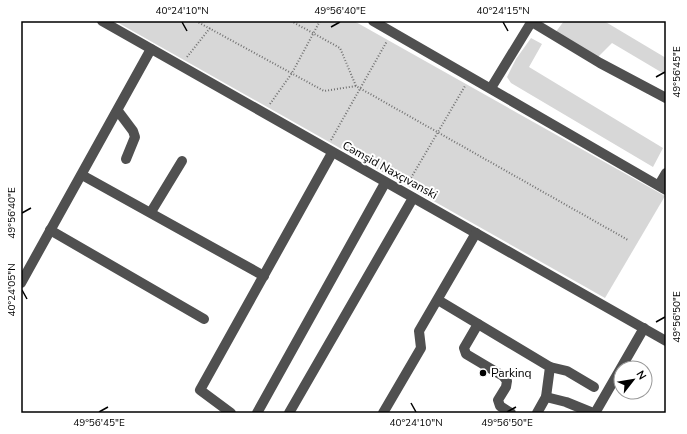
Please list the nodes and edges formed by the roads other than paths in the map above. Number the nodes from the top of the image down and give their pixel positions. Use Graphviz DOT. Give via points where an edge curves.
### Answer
graph roads {
  1 [pos="102,21"];
  2 [pos="374,21"];
  3 [pos="532,21"];
  4 [pos="151,49"];
  5 [pos="491,88"];
  6 [pos="666,98"];
  7 [pos="118,111"];
  8 [pos="329,151"];
  9 [pos="126,159"];
  10 [pos="182,161"];
  11 [pos="666,173"];
  12 [pos="82,175"];
  13 [pos="385,182"];
  14 [pos="662,188"];
  15 [pos="413,198"];
  16 [pos="150,212"];
  17 [pos="50,230"];
  18 [pos="476,233"];
  19 [pos="264,276"];
  20 [pos="21,283"];
  21 [pos="438,300"];
  22 [pos="204,319"];
  23 [pos="478,324"];
  24 [pos="644,328"];
  25 [pos="666,341"];
  26 [pos="550,367"];
  27 [pos="594,387"];
  28 [pos="546,396"];
  29 [pos="231,413"];
  30 [pos="257,413"];
  31 [pos="289,413"];
  32 [pos="383,413"];
  33 [pos="511,413"];
  34 [pos="537,413"];
  35 [pos="594,413"];
  1 -- 4 [label="street, Cəmşid Naxçıvanski"];
  2 -- 5 [label="street"];
  3 -- 5 [label="street"];
  3 -- 6 [label="street"];
  4 -- 7 [label="street"];
  4 -- 8 [label="street, Cəmşid Naxçıvanski"];
  5 -- 14 [label="street"];
  7 -- 9 [label="street" via="133,131 134,137"];
  7 -- 12 [label="street"];
  8 -- 13 [label="street, Cəmşid Naxçıvanski"];
  8 -- 19 [label="street"];
  10 -- 16 [label="street"];
  11 -- 14 [label="street"];
  12 -- 16 [label="street"];
  12 -- 17 [label="street"];
  13 -- 15 [label="street, Cəmşid Naxçıvanski"];
  13 -- 30 [label="street"];
  15 -- 18 [label="street, Cəmşid Naxçıvanski"];
  15 -- 31 [label="street"];
  16 -- 19 [label="street"];
  17 -- 20 [label="street"];
  17 -- 22 [label="street"];
  18 -- 21 [label="street"];
  18 -- 24 [label="street, Cəmşid Naxçıvanski"];
  19 -- 29 [label="street" via="200,390"];
  21 -- 23 [label="street"];
  21 -- 32 [label="street" via="419,331 421,348"];
  23 -- 26 [label="street"];
  23 -- 33 [label="street" via="464,348 466,354 503,376 507,382 506,387 498,400 500,406"];
  24 -- 25 [label="street, Cəmşid Naxçıvanski"];
  24 -- 35 [label="street"];
  26 -- 27 [label="street" via="567,371"];
  26 -- 28 [label="street"];
  28 -- 34 [label="street"];
  28 -- 35 [label="street"];
}
